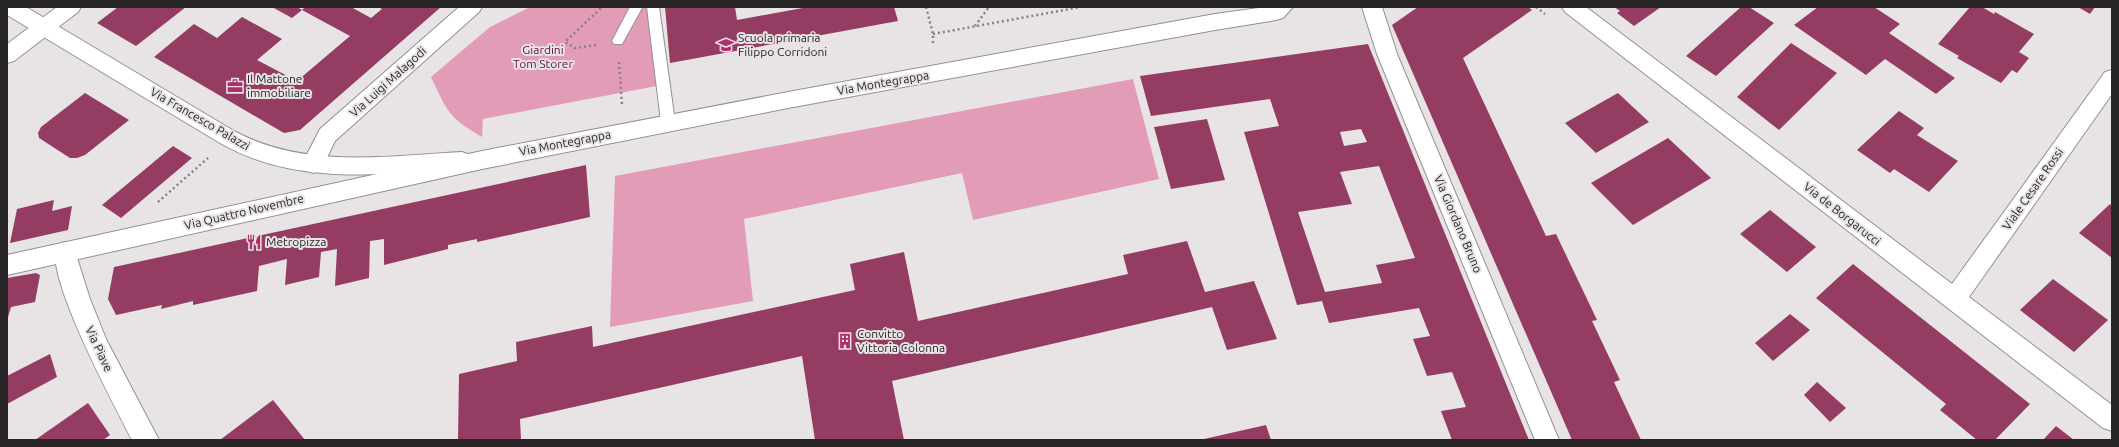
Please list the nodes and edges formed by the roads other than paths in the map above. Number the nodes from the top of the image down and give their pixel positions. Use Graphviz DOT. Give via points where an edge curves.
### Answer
graph roads {
  1 [pos="10,7"];
  2 [pos="71,7"];
  3 [pos="472,7"];
  4 [pos="636,7"];
  5 [pos="653,7"];
  6 [pos="1283,7"];
  7 [pos="1372,7"];
  8 [pos="1572,7"];
  9 [pos="44,27"];
  10 [pos="618,41"];
  11 [pos="7,55"];
  12 [pos="2112,78"];
  13 [pos="668,122"];
  14 [pos="482,160"];
  15 [pos="313,164"];
  16 [pos="65,252"];
  17 [pos="7,265"];
  18 [pos="1954,300"];
  19 [pos="2112,420"];
  20 [pos="139,437"];
  21 [pos="1547,440"];
  1 -- 9 [label="street, Via Francesco Palazzi"];
  2 -- 9 [label="street"];
  3 -- 15 [label="street, Via Luigi Malagodi" via="327,136"];
  4 -- 10 [label="lane"];
  5 -- 13 [label="lane"];
  6 -- 13 [label="street, Via Montegrappa" via="1276,12"];
  7 -- 21 [label="street, Via Giordano Bruno" via="1387,54"];
  8 -- 18 [label="street, Via de Borgarucci"];
  9 -- 11 [label="street"];
  9 -- 15 [label="street, Via Francesco Palazzi" via="256,152"];
  12 -- 18 [label="street, Viale Cesare Rossi"];
  13 -- 14 [label="street, Via Montegrappa"];
  14 -- 15 [label="street, Via Francesco Palazzi" via="366,165"];
  14 -- 16 [label="street, Via Quattro Novembre"];
  16 -- 17 [label="street, Via Quattro Novembre"];
  16 -- 20 [label="street, Via Piave" via="75,295"];
  18 -- 19 [label="street, Via de Borgarucci"];
}
